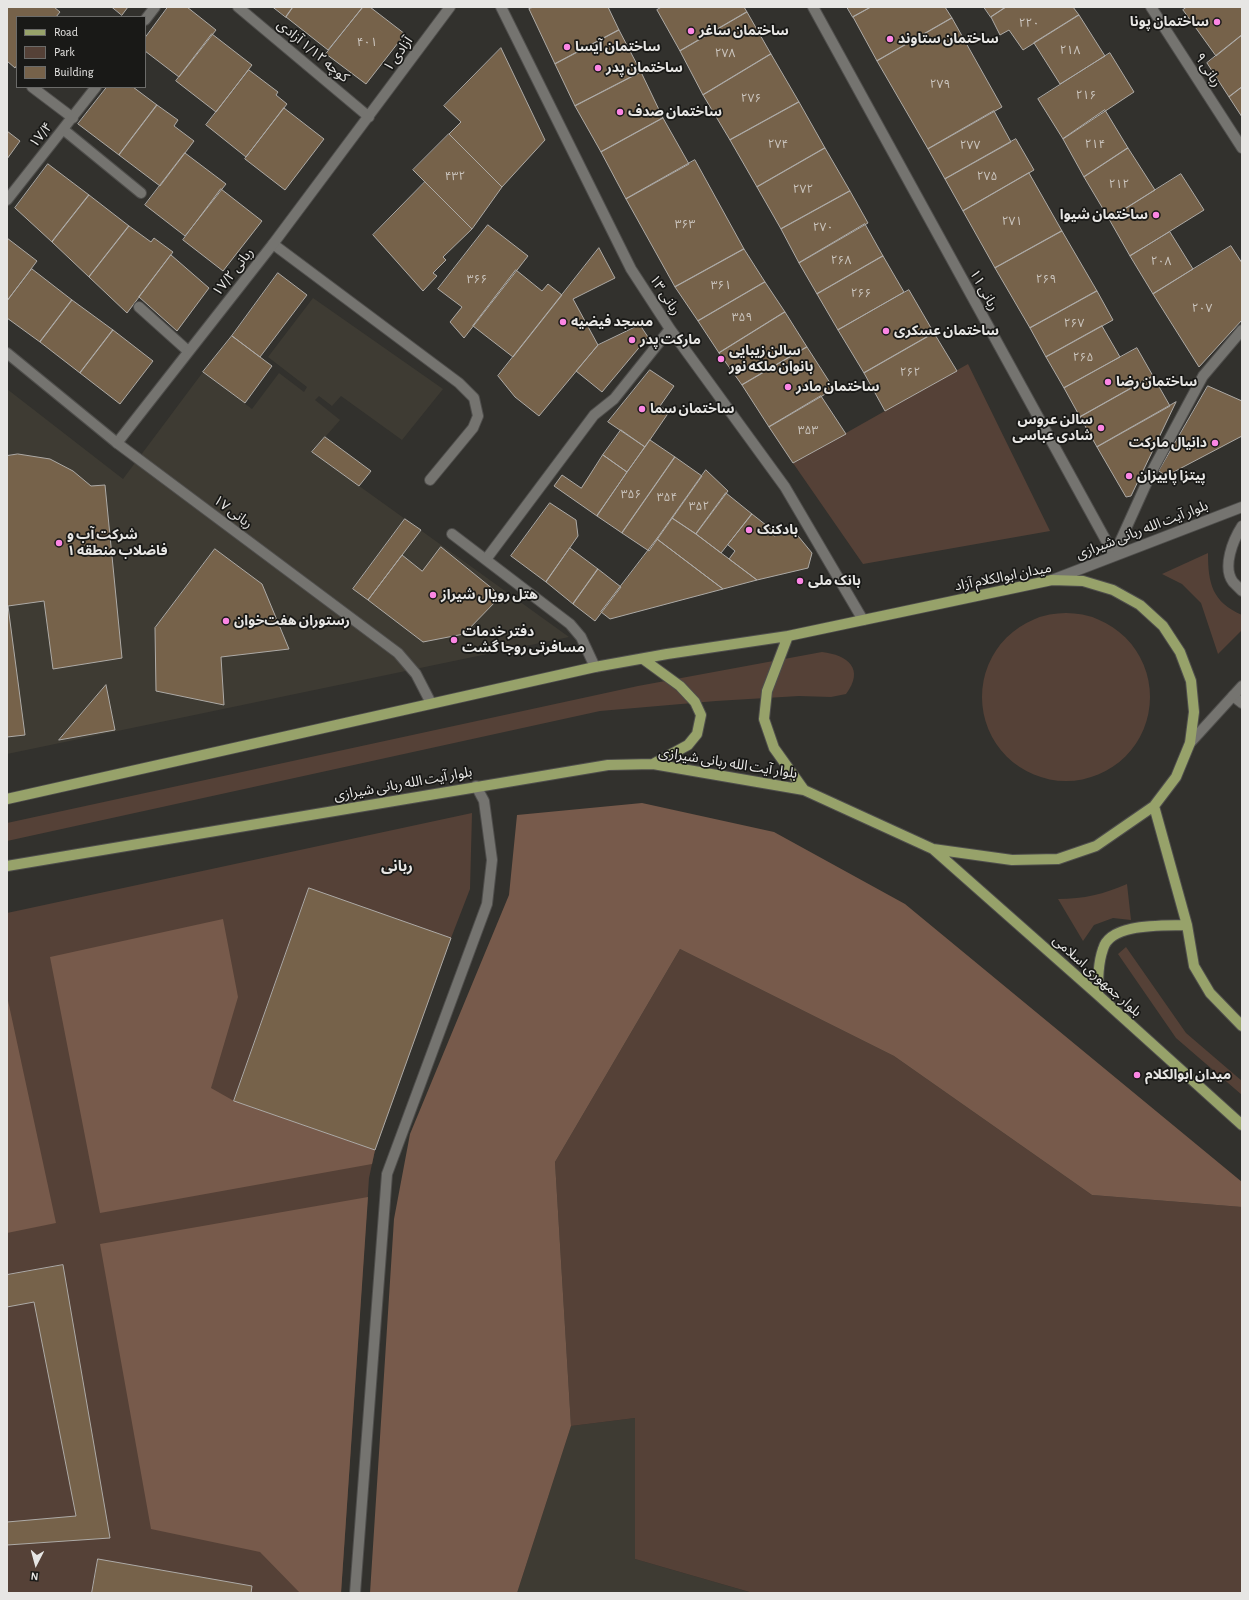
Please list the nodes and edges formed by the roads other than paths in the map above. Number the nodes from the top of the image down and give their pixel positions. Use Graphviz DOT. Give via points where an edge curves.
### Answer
graph roads {
  1 [pos="155,7"];
  2 [pos="238,7"];
  3 [pos="501,7"];
  4 [pos="813,7"];
  5 [pos="1151,7"];
  6 [pos="448,8"];
  7 [pos="146,19"];
  8 [pos="33,88"];
  9 [pos="95,88"];
  10 [pos="369,117"];
  11 [pos="73,118"];
  12 [pos="64,130"];
  13 [pos="1242,148"];
  14 [pos="141,193"];
  15 [pos="7,200"];
  16 [pos="273,244"];
  17 [pos="139,307"];
  18 [pos="670,329"];
  19 [pos="1242,330"];
  20 [pos="188,351"];
  21 [pos="7,353"];
  22 [pos="118,443"];
  23 [pos="430,480"];
  24 [pos="1242,507"];
  25 [pos="1242,526"];
  26 [pos="452,534"];
  27 [pos="1114,555"];
  28 [pos="487,558"];
  29 [pos="1052,580"];
  30 [pos="1242,591"];
  31 [pos="863,620"];
  32 [pos="788,636"];
  33 [pos="644,660"];
  34 [pos="595,667"];
  35 [pos="1242,686"];
  36 [pos="1233,696"];
  37 [pos="431,703"];
  38 [pos="1242,703"];
  39 [pos="1190,743"];
  40 [pos="653,764"];
  41 [pos="476,786"];
  42 [pos="804,790"];
  43 [pos="7,799"];
  44 [pos="1154,806"];
  45 [pos="933,850"];
  46 [pos="7,866"];
  47 [pos="1187,925"];
  48 [pos="1098,995"];
  49 [pos="1242,1026"];
  50 [pos="1242,1125"];
  51 [pos="355,1593"];
  1 -- 7 [label="street"];
  2 -- 10 [label="street, کوچه ۱/۱۲ آزادی"];
  3 -- 18 [label="street, ربانی ۱۳" via="631,269"];
  4 -- 27 [label="street, ربانی ۱۱"];
  5 -- 13 [label="street, ربانی ۹"];
  6 -- 10 [label="street, آزادی ۱"];
  8 -- 11 [label="street"];
  9 -- 11 [label="street, ۱۷/۴"];
  10 -- 16 [label="street, ربانی ۱۷/۲"];
  11 -- 12 [label="street, ۱۷/۴"];
  12 -- 14 [label="street"];
  12 -- 15 [label="street, ۱۷/۴"];
  16 -- 20 [label="street, ربانی ۱۷/۲"];
  16 -- 23 [label="street" via="459,383 474,398 478,416 473,428"];
  17 -- 20 [label="street"];
  18 -- 28 [label="street" via="614,399 594,415"];
  18 -- 31 [label="street, ربانی ۱۳" via="785,487"];
  19 -- 27 [label="street" via="1203,376 1152,471"];
  20 -- 22 [label="street, ربانی ۱۷/۲"];
  21 -- 22 [label="street, ربانی ۱۷"];
  22 -- 37 [label="street, ربانی ۱۷" via="398,653 416,674"];
  24 -- 27 [label="street, بلوار آیت الله ربانی شیرازی"];
  25 -- 30 [label="street" via="1231,545 1228,563 1232,581"];
  26 -- 28 [label="street"];
  27 -- 29 [label="street, بلوار آیت الله ربانی شیرازی"];
  28 -- 34 [label="street" via="570,624 581,637"];
  29 -- 31 [label="main road, میدان ابوالکلام آزاد"];
  29 -- 39 [label="main road, میدان ابوالکلام آزاد" via="1083,581 1113,590 1140,605 1162,626 1180,652 1191,681 1194,712"];
  31 -- 32 [label="main road, میدان ابوالکلام آزاد"];
  32 -- 33 [label="main road" via="667,654"];
  32 -- 42 [label="main road, میدان ابوالکلام آزاد" via="767,691 764,719 774,748"];
  33 -- 34 [label="main road"];
  33 -- 40 [label="main road" via="680,686 695,702 701,715 697,734 688,745"];
  34 -- 37 [label="main road"];
  35 -- 36 [label="street"];
  36 -- 38 [label="street"];
  36 -- 39 [label="street"];
  37 -- 43 [label="main road"];
  39 -- 44 [label="main road, میدان ابوالکلام آزاد" via="1176,777"];
  40 -- 41 [label="main road, بلوار آیت الله ربانی شیرازی" via="608,765"];
  40 -- 42 [label="main road, بلوار آیت الله ربانی شیرازی"];
  41 -- 46 [label="main road, بلوار آیت الله ربانی شیرازی"];
  41 -- 51 [label="street" via="484,801 492,860 487,904 388,1174"];
  42 -- 45 [label="main road, میدان ابوالکلام آزاد"];
  44 -- 45 [label="main road, میدان ابوالکلام آزاد" via="1096,846 1058,859 1012,860"];
  44 -- 47 [label="main road"];
  45 -- 48 [label="main road, بلوار جمهوری اسلامی"];
  47 -- 48 [label="main road" via="1138,927 1115,934 1103,947"];
  47 -- 49 [label="main road" via="1194,966 1210,993"];
  48 -- 50 [label="main road, بلوار جمهوری اسلامی"];
}
